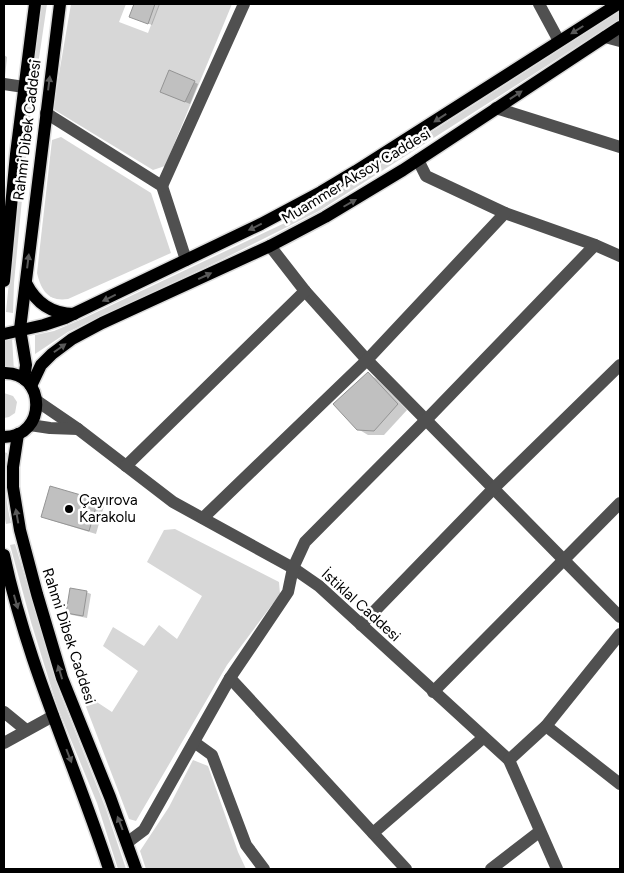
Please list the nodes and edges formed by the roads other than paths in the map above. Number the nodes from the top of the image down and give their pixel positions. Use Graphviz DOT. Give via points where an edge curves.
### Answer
graph roads {
  1 [pos="35,4"];
  2 [pos="60,4"];
  3 [pos="244,4"];
  4 [pos="540,4"];
  5 [pos="618,4"];
  6 [pos="620,27"];
  7 [pos="605,37"];
  8 [pos="559,41"];
  9 [pos="620,41"];
  10 [pos="4,84"];
  11 [pos="24,87"];
  12 [pos="496,108"];
  13 [pos="46,113"];
  14 [pos="620,147"];
  15 [pos="418,160"];
  16 [pos="162,186"];
  17 [pos="505,213"];
  18 [pos="595,245"];
  19 [pos="270,246"];
  20 [pos="620,256"];
  21 [pos="186,260"];
  22 [pos="4,282"];
  23 [pos="26,283"];
  24 [pos="305,291"];
  25 [pos="74,314"];
  26 [pos="20,329"];
  27 [pos="4,334"];
  28 [pos="367,360"];
  29 [pos="620,365"];
  30 [pos="4,373"];
  31 [pos="27,382"];
  32 [pos="37,401"];
  33 [pos="426,420"];
  34 [pos="30,425"];
  35 [pos="78,429"];
  36 [pos="18,434"];
  37 [pos="4,437"];
  38 [pos="126,466"];
  39 [pos="494,488"];
  40 [pos="620,503"];
  41 [pos="203,518"];
  42 [pos="4,555"];
  43 [pos="564,560"];
  44 [pos="293,568"];
  45 [pos="620,617"];
  46 [pos="361,626"];
  47 [pos="620,634"];
  48 [pos="230,678"];
  49 [pos="433,692"];
  50 [pos="4,712"];
  51 [pos="52,716"];
  52 [pos="546,726"];
  53 [pos="26,730"];
  54 [pos="483,738"];
  55 [pos="194,742"];
  56 [pos="4,744"];
  57 [pos="509,760"];
  58 [pos="620,784"];
  59 [pos="540,832"];
  60 [pos="373,833"];
  61 [pos="128,842"];
  62 [pos="110,869"];
  63 [pos="136,869"];
  64 [pos="264,869"];
  65 [pos="406,869"];
  66 [pos="491,869"];
  67 [pos="557,869"];
  1 -- 11 [label="main road, Rahmi Dibek Caddesi"];
  13 -- 2 [label="main road, Rahmi Dibek Caddesi, one-way"];
  3 -- 16 [label="street"];
  4 -- 8 [label="street"];
  5 -- 8 [label="main road, one-way"];
  6 -- 7 [label="main road, Muammer Aksoy Caddesi"];
  7 -- 9 [label="street"];
  12 -- 7 [label="main road, Muammer Aksoy Caddesi, one-way"];
  8 -- 21 [label="main road, one-way" via="321,192"];
  10 -- 11 [label="street"];
  11 -- 22 [label="main road, Rahmi Dibek Caddesi"];
  12 -- 14 [label="street"];
  12 -- 15 [label="main road, Muammer Aksoy Caddesi"];
  13 -- 16 [label="street"];
  23 -- 13 [label="main road, Rahmi Dibek Caddesi, one-way"];
  15 -- 17 [label="street" via="426,176"];
  19 -- 15 [label="main road, Muammer Aksoy Caddesi, one-way" via="353,201"];
  16 -- 21 [label="street"];
  17 -- 18 [label="street"];
  17 -- 28 [label="street"];
  18 -- 20 [label="street"];
  18 -- 33 [label="street"];
  19 -- 24 [label="street"];
  31 -- 19 [label="main road, Muammer Aksoy Caddesi, one-way" via="52,354 72,339"];
  21 -- 25 [label="main road, one-way"];
  23 -- 25 [label="main road" via="32,295 43,305 62,314"];
  23 -- 26 [label="main road, Rahmi Dibek Caddesi"];
  24 -- 28 [label="street"];
  24 -- 38 [label="street"];
  25 -- 26 [label="main road" via="54,323"];
  26 -- 27 [label="main road"];
  26 -- 31 [label="main road, Rahmi Dibek Caddesi"];
  28 -- 33 [label="street"];
  28 -- 41 [label="street"];
  29 -- 39 [label="street"];
  30 -- 31 [label="main road" via="15,374"];
  31 -- 32 [label="main road, Rahmi Dibek Caddesi"];
  32 -- 34 [label="main road" via="37,411"];
  32 -- 35 [label="street, İstiklal Caddesi"];
  33 -- 39 [label="street"];
  33 -- 44 [label="street" via="304,542"];
  34 -- 35 [label="street"];
  34 -- 36 [label="main road"];
  35 -- 38 [label="street, İstiklal Caddesi"];
  36 -- 37 [label="main road"];
  61 -- 36 [label="main road, Rahmi Dibek Caddesi, one-way" via="62,678 37,594 20,530 13,487"];
  38 -- 41 [label="street, İstiklal Caddesi" via="173,502"];
  39 -- 43 [label="street"];
  39 -- 46 [label="street"];
  40 -- 43 [label="street"];
  41 -- 44 [label="street, İstiklal Caddesi"];
  42 -- 51 [label="main road, one-way"];
  43 -- 45 [label="street"];
  43 -- 49 [label="street"];
  44 -- 46 [label="street, İstiklal Caddesi" via="319,586"];
  44 -- 48 [label="street" via="288,592"];
  46 -- 49 [label="street, İstiklal Caddesi"];
  47 -- 52 [label="street"];
  48 -- 55 [label="street"];
  48 -- 60 [label="street"];
  49 -- 54 [label="street, İstiklal Caddesi"];
  50 -- 53 [label="street"];
  51 -- 53 [label="street"];
  51 -- 62 [label="main road, one-way"];
  52 -- 57 [label="street"];
  52 -- 58 [label="street"];
  53 -- 56 [label="street"];
  54 -- 57 [label="street, İstiklal Caddesi"];
  54 -- 60 [label="street"];
  55 -- 61 [label="street" via="144,830"];
  55 -- 64 [label="street" via="212,755 246,845"];
  57 -- 59 [label="street, İstiklal Caddesi"];
  59 -- 66 [label="street"];
  59 -- 67 [label="street, İstiklal Caddesi"];
  60 -- 65 [label="street"];
  61 -- 63 [label="main road, Rahmi Dibek Caddesi"];
}
